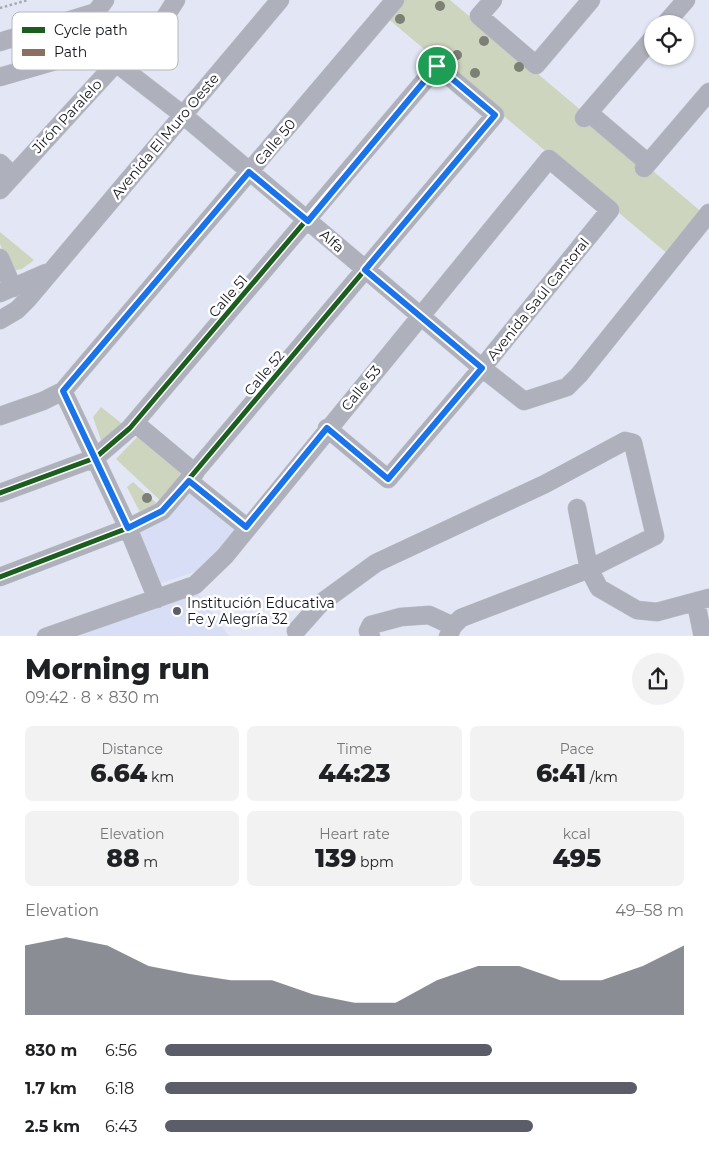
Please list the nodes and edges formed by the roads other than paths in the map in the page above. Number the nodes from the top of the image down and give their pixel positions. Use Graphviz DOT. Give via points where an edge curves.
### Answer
graph roads {
  1 [pos="106,0"];
  2 [pos="176,0"];
  3 [pos="280,0"];
  4 [pos="395,0"];
  5 [pos="492,0"];
  6 [pos="591,0"];
  7 [pos="686,0"];
  8 [pos="96,12"];
  9 [pos="168,12"];
  10 [pos="673,15"];
  11 [pos="12,38"];
  12 [pos="0,42"];
  13 [pos="644,48"];
  14 [pos="24,70"];
  15 [pos="110,70"];
  16 [pos="125,70"];
  17 [pos="0,77"];
  18 [pos="709,92"];
  19 [pos="183,115"];
  20 [pos="495,115"];
  21 [pos="0,163"];
  22 [pos="249,172"];
  23 [pos="12,175"];
  24 [pos="0,190"];
  25 [pos="610,210"];
  26 [pos="709,213"];
  27 [pos="308,221"];
  28 [pos="0,258"];
  29 [pos="365,270"];
  30 [pos="49,272"];
  31 [pos="7,291"];
  32 [pos="420,316"];
  33 [pos="0,320"];
  34 [pos="482,368"];
  35 [pos="63,391"];
  36 [pos="0,416"];
  37 [pos="135,423"];
  38 [pos="327,428"];
  39 [pos="95,458"];
  40 [pos="192,477"];
  41 [pos="0,492"];
  42 [pos="578,508"];
  43 [pos="246,527"];
  44 [pos="128,528"];
  45 [pos="589,569"];
  46 [pos="0,577"];
  47 [pos="158,599"];
  48 [pos="703,600"];
  49 [pos="296,631"];
  50 [pos="450,631"];
  51 [pos="46,636"];
  52 [pos="371,636"];
  53 [pos="703,636"];
  1 -- 8 [label="street"];
  2 -- 9 [label="street, Jirón Paralelo"];
  3 -- 19 [label="street, Avenida El Muro Oeste"];
  4 -- 22 [label="street, Calle 50"];
  5 -- 6 [label="street" via="479,16 536,66"];
  7 -- 10 [label="street"];
  11 -- 12 [label="street"];
  13 -- 18 [label="street" via="587,116 646,165"];
  14 -- 17 [label="street, Alfa"];
  15 -- 23 [label="street, Jirón Paralelo"];
  16 -- 19 [label="street, Alfa"];
  19 -- 22 [label="street, Alfa"];
  19 -- 30 [label="street, Avenida El Muro Oeste"];
  20 -- 27 [label="street, Calle 51" via="437,66"];
  20 -- 29 [label="street, Calle 52"];
  21 -- 23 [label="street"];
  22 -- 27 [label="street, Alfa"];
  22 -- 35 [label="street, Calle 50"];
  23 -- 24 [label="street, Jirón Paralelo"];
  25 -- 32 [label="street, Calle 53" via="549,160"];
  25 -- 34 [label="street, Avenida Saúl Cantoral"];
  26 -- 34 [label="street, Alfa" via="567,387 524,401"];
  27 -- 29 [label="street, Alfa"];
  27 -- 37 [label="street, Calle 51"];
  28 -- 31 [label="street"];
  29 -- 32 [label="street, Alfa"];
  29 -- 40 [label="street, Calle 52"];
  30 -- 31 [label="street, Avenida El Muro Oeste"];
  30 -- 33 [label="street, Avenida El Muro Oeste" via="17,310"];
  32 -- 34 [label="street, Alfa"];
  32 -- 38 [label="street, Calle 53"];
  34 -- 38 [label="street, Avenida Saúl Cantoral" via="388,479"];
  35 -- 36 [label="street, Calle 50"];
  35 -- 39 [label="street"];
  37 -- 39 [label="street, Calle 51"];
  37 -- 40 [label="street"];
  38 -- 43 [label="street, Calle 53"];
  39 -- 41 [label="street, Calle 51"];
  39 -- 44 [label="street"];
  40 -- 43 [label="street"];
  40 -- 44 [label="street, Calle 52" via="162,511"];
  42 -- 45 [label="street"];
  43 -- 47 [label="street, Calle 53" via="225,556 195,585"];
  44 -- 46 [label="street, Calle 52"];
  44 -- 47 [label="street"];
  45 -- 48 [label="street" via="599,588 637,610 657,612"];
  45 -- 49 [label="street" via="655,536 635,447 630,440 545,484 376,562 321,603"];
  45 -- 50 [label="street" via="461,618"];
  47 -- 51 [label="street, Calle 53"];
  48 -- 53 [label="street"];
  50 -- 52 [label="street" via="429,615 401,617 371,625 368,631"];
}
